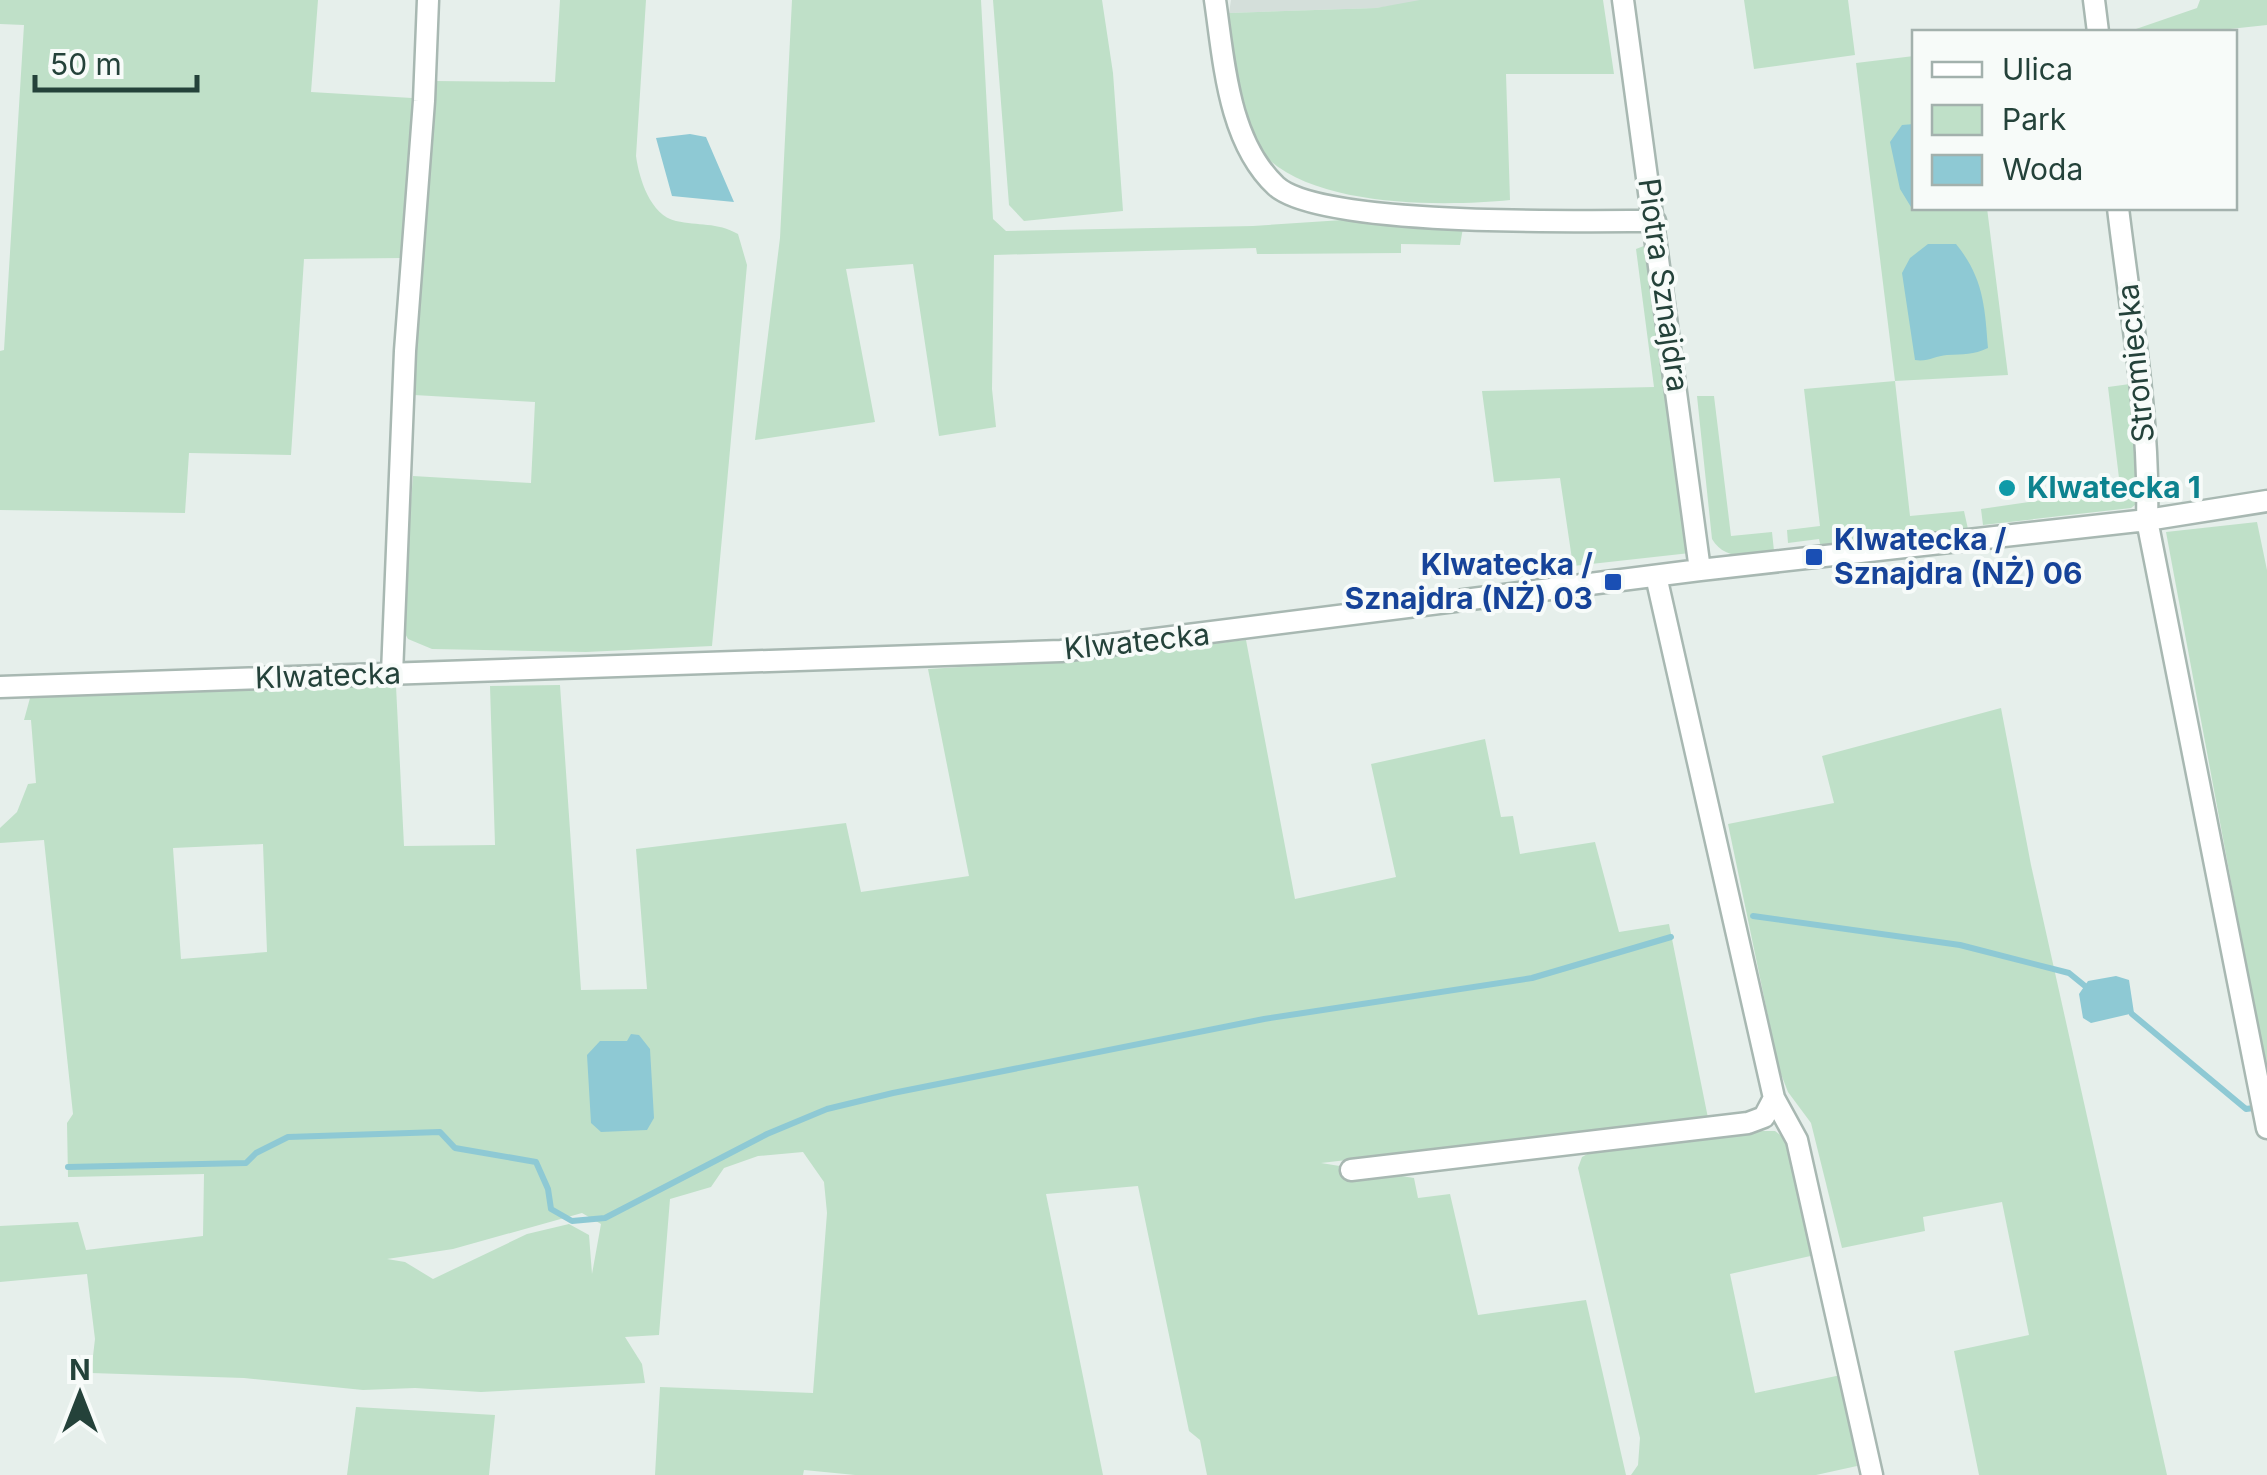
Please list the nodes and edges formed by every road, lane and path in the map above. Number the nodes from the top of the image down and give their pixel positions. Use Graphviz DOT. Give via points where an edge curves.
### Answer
graph roads {
  1 [pos="428,0"];
  2 [pos="1216,0"];
  3 [pos="1623,0"];
  4 [pos="2094,0"];
  5 [pos="2098,30"];
  6 [pos="2118,210"];
  7 [pos="1655,221"];
  8 [pos="2267,501"];
  9 [pos="2147,520"];
  10 [pos="1700,570"];
  11 [pos="1656,576"];
  12 [pos="392,674"];
  13 [pos="0,686"];
  14 [pos="1774,1098"];
  15 [pos="2264,1114"];
  16 [pos="1351,1170"];
  17 [pos="1872,1475"];
  1 -- 12 [label="street"];
  2 -- 7 [label="street" via="1240,129 1278,188 1346,210 1471,220"];
  3 -- 7 [label="street, Piotra Sznajdra"];
  4 -- 5 [label="street"];
  6 -- 9 [label="street, Stromiecka"];
  7 -- 10 [label="street, Piotra Sznajdra"];
  8 -- 9 [label="street, Klwatecka"];
  9 -- 10 [label="street, Klwatecka"];
  9 -- 15 [label="street, Stromiecka"];
  10 -- 11 [label="street, Klwatecka"];
  11 -- 12 [label="street, Klwatecka" via="1061,651"];
  11 -- 14 [label="street"];
  12 -- 13 [label="street, Klwatecka"];
  14 -- 16 [label="street" via="1764,1117 1748,1123"];
  14 -- 17 [label="street" via="1797,1140"];
}
